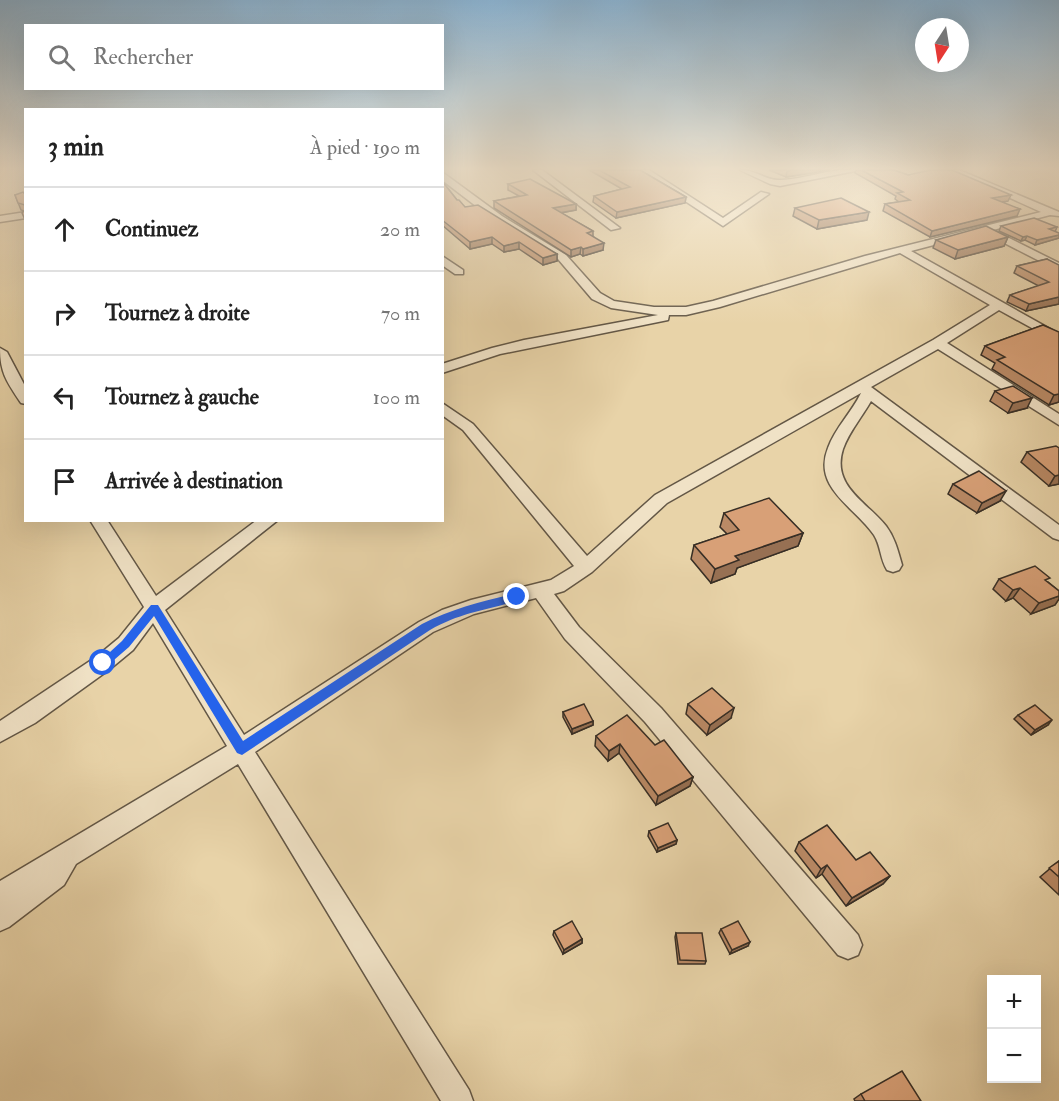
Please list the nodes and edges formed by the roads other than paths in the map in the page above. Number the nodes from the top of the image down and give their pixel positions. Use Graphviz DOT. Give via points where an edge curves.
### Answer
graph roads {
  1 [pos="504,221"];
  2 [pos="606,221"];
  3 [pos="1020,221"];
  4 [pos="615,228"];
  5 [pos="984,229"];
  6 [pos="902,250"];
  7 [pos="444,261"];
  8 [pos="1059,268"];
  9 [pos="459,272"];
  10 [pos="998,305"];
  11 [pos="686,311"];
  12 [pos="1059,339"];
  13 [pos="938,343"];
  14 [pos="0,352"];
  15 [pos="444,368"];
  16 [pos="865,389"];
  17 [pos="24,397"];
  18 [pos="444,409"];
  19 [pos="1059,421"];
  20 [pos="99,522"];
  21 [pos="267,522"];
  22 [pos="1059,534"];
  23 [pos="893,565"];
  24 [pos="586,567"];
  25 [pos="541,591"];
  26 [pos="154,608"];
  27 [pos="0,732"];
  28 [pos="242,749"];
  29 [pos="70,852"];
  30 [pos="0,896"];
  31 [pos="0,918"];
  32 [pos="848,945"];
  33 [pos="458,1101"];
  1 -- 11 [label="street" via="562,257 596,296 611,304 631,309"];
  2 -- 4 [label="street"];
  3 -- 5 [label="street"];
  5 -- 6 [label="street"];
  5 -- 8 [label="street"];
  6 -- 10 [label="street"];
  6 -- 11 [label="street"];
  7 -- 9 [label="street"];
  10 -- 12 [label="street"];
  10 -- 13 [label="street"];
  11 -- 15 [label="street" via="615,329 517,344"];
  13 -- 16 [label="street"];
  13 -- 19 [label="street"];
  14 -- 17 [label="street"];
  16 -- 22 [label="street"];
  16 -- 23 [label="street" via="864,404 838,441 832,470 836,485 880,531"];
  16 -- 24 [label="street" via="661,499"];
  18 -- 24 [label="street" via="468,428"];
  20 -- 26 [label="street"];
  21 -- 26 [label="street"];
  24 -- 25 [label="street" via="557,586"];
  25 -- 28 [label="street" via="449,615"];
  25 -- 32 [label="street" via="572,633 653,715"];
  26 -- 27 [label="street" via="126,644 103,663"];
  26 -- 28 [label="street"];
  28 -- 29 [label="street"];
  28 -- 33 [label="street"];
  29 -- 30 [label="street"];
  29 -- 31 [label="street" via="55,876"];
}
